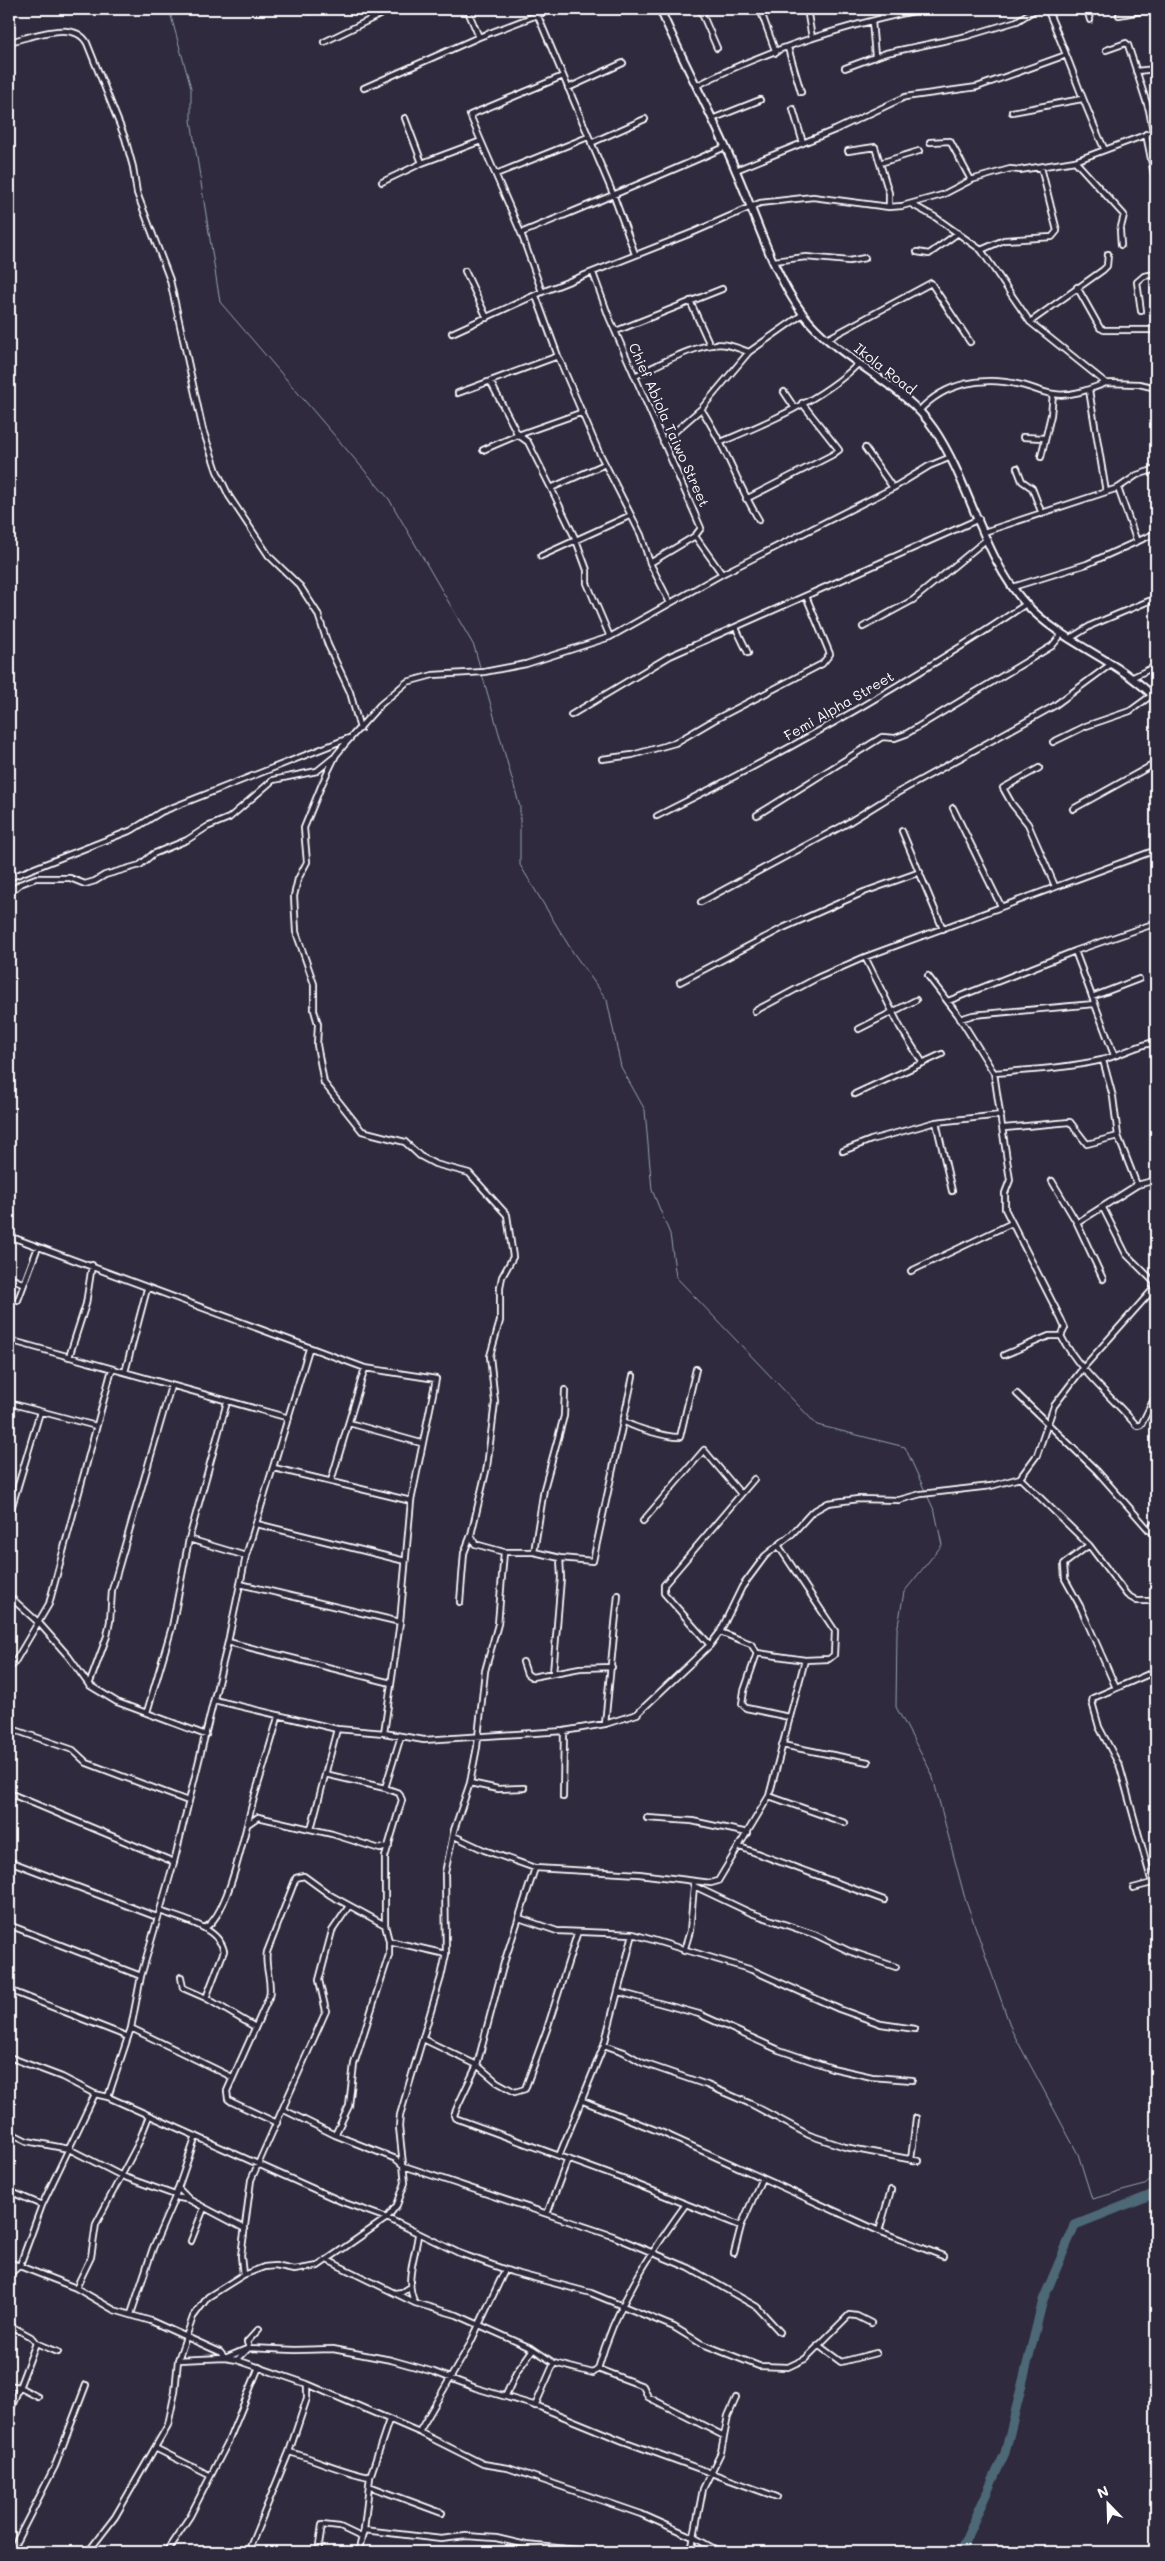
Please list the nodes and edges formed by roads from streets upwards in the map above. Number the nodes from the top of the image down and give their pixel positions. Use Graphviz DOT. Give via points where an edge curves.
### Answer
graph roads {
  1 [pos="392,9"];
  2 [pos="467,9"];
  3 [pos="535,9"];
  4 [pos="553,9"];
  5 [pos="660,9"];
  6 [pos="700,9"];
  7 [pos="760,9"];
  8 [pos="807,9"];
  9 [pos="881,9"];
  10 [pos="923,9"];
  11 [pos="1036,9"];
  12 [pos="1047,9"];
  13 [pos="1087,9"];
  14 [pos="1152,9"];
  15 [pos="538,15"];
  16 [pos="1119,15"];
  17 [pos="883,17"];
  18 [pos="1090,20"];
  19 [pos="872,21"];
  20 [pos="479,37"];
  21 [pos="812,38"];
  22 [pos="9,42"];
  23 [pos="324,42"];
  24 [pos="717,48"];
  25 [pos="788,48"];
  26 [pos="1106,50"];
  27 [pos="776,53"];
  28 [pos="1066,55"];
  29 [pos="875,56"];
  30 [pos="623,63"];
  31 [pos="845,68"];
  32 [pos="1156,69"];
  33 [pos="1136,71"];
  34 [pos="564,76"];
  35 [pos="696,86"];
  36 [pos="364,88"];
  37 [pos="568,88"];
  38 [pos="801,92"];
  39 [pos="1082,99"];
  40 [pos="760,100"];
  41 [pos="793,109"];
  42 [pos="1012,112"];
  43 [pos="405,118"];
  44 [pos="645,119"];
  45 [pos="712,119"];
  46 [pos="1155,131"];
  47 [pos="1146,134"];
  48 [pos="588,137"];
  49 [pos="481,141"];
  50 [pos="930,142"];
  51 [pos="591,143"];
  52 [pos="803,143"];
  53 [pos="725,147"];
  54 [pos="1106,150"];
  55 [pos="848,151"];
  56 [pos="919,151"];
  57 [pos="1075,161"];
  58 [pos="880,162"];
  59 [pos="422,164"];
  60 [pos="1041,167"];
  61 [pos="736,170"];
  62 [pos="496,174"];
  63 [pos="971,180"];
  64 [pos="382,182"];
  65 [pos="1156,184"];
  66 [pos="613,194"];
  67 [pos="911,204"];
  68 [pos="751,207"];
  69 [pos="889,207"];
  70 [pos="521,233"];
  71 [pos="958,233"];
  72 [pos="1122,245"];
  73 [pos="981,250"];
  74 [pos="917,252"];
  75 [pos="635,254"];
  76 [pos="1108,254"];
  77 [pos="865,258"];
  78 [pos="774,261"];
  79 [pos="465,271"];
  80 [pos="593,272"];
  81 [pos="1156,274"];
  82 [pos="1077,287"];
  83 [pos="722,289"];
  84 [pos="542,292"];
  85 [pos="536,296"];
  86 [pos="690,301"];
  87 [pos="1141,311"];
  88 [pos="804,314"];
  89 [pos="487,318"];
  90 [pos="1030,322"];
  91 [pos="1156,330"];
  92 [pos="616,331"];
  93 [pos="452,333"];
  94 [pos="827,339"];
  95 [pos="970,342"];
  96 [pos="710,345"];
  97 [pos="749,352"];
  98 [pos="558,356"];
  99 [pos="858,364"];
  100 [pos="635,376"];
  101 [pos="490,381"];
  102 [pos="1106,383"];
  103 [pos="1156,388"];
  104 [pos="1089,390"];
  105 [pos="784,392"];
  106 [pos="458,393"];
  107 [pos="1053,394"];
  108 [pos="802,403"];
  109 [pos="794,407"];
  110 [pos="702,409"];
  111 [pos="919,411"];
  112 [pos="583,412"];
  113 [pos="518,435"];
  114 [pos="1024,437"];
  115 [pos="1044,438"];
  116 [pos="663,442"];
  117 [pos="721,442"];
  118 [pos="865,448"];
  119 [pos="483,450"];
  120 [pos="951,457"];
  121 [pos="1041,458"];
  122 [pos="605,464"];
  123 [pos="1017,468"];
  124 [pos="1156,469"];
  125 [pos="551,488"];
  126 [pos="893,488"];
  127 [pos="1118,488"];
  128 [pos="1106,492"];
  129 [pos="746,499"];
  130 [pos="1042,514"];
  131 [pos="629,516"];
  132 [pos="978,519"];
  133 [pos="759,520"];
  134 [pos="1156,534"];
  135 [pos="986,535"];
  136 [pos="696,536"];
  137 [pos="576,540"];
  138 [pos="1138,542"];
  139 [pos="541,556"];
  140 [pos="650,563"];
  141 [pos="722,574"];
  142 [pos="1013,587"];
  143 [pos="806,596"];
  144 [pos="1156,598"];
  145 [pos="670,604"];
  146 [pos="1026,604"];
  147 [pos="862,627"];
  148 [pos="736,628"];
  149 [pos="1062,634"];
  150 [pos="610,636"];
  151 [pos="1068,639"];
  152 [pos="748,653"];
  153 [pos="1111,664"];
  154 [pos="1156,666"];
  155 [pos="1133,677"];
  156 [pos="1154,697"];
  157 [pos="571,715"];
  158 [pos="360,728"];
  159 [pos="352,737"];
  160 [pos="1053,742"];
  161 [pos="336,755"];
  162 [pos="602,759"];
  163 [pos="1156,763"];
  164 [pos="1039,768"];
  165 [pos="953,808"];
  166 [pos="1072,809"];
  167 [pos="757,815"];
  168 [pos="657,816"];
  169 [pos="902,831"];
  170 [pos="1156,850"];
  171 [pos="920,872"];
  172 [pos="9,878"];
  173 [pos="1055,886"];
  174 [pos="9,893"];
  175 [pos="701,902"];
  176 [pos="1001,906"];
  177 [pos="1156,922"];
  178 [pos="943,929"];
  179 [pos="1075,951"];
  180 [pos="865,957"];
  181 [pos="928,976"];
  182 [pos="1139,979"];
  183 [pos="680,982"];
  184 [pos="1092,998"];
  185 [pos="916,1000"];
  186 [pos="948,1001"];
  187 [pos="1094,1004"];
  188 [pos="755,1010"];
  189 [pos="894,1012"];
  190 [pos="960,1019"];
  191 [pos="859,1029"];
  192 [pos="1156,1042"];
  193 [pos="942,1054"];
  194 [pos="1114,1055"];
  195 [pos="1103,1060"];
  196 [pos="923,1063"];
  197 [pos="994,1073"];
  198 [pos="855,1094"];
  199 [pos="1001,1115"];
  200 [pos="936,1122"];
  201 [pos="1004,1128"];
  202 [pos="1118,1136"];
  203 [pos="843,1151"];
  204 [pos="1156,1180"];
  205 [pos="1052,1181"];
  206 [pos="1137,1184"];
  207 [pos="952,1191"];
  208 [pos="1103,1208"];
  209 [pos="1012,1223"];
  210 [pos="1077,1223"];
  211 [pos="9,1236"];
  212 [pos="38,1246"];
  213 [pos="92,1265"];
  214 [pos="911,1271"];
  215 [pos="9,1277"];
  216 [pos="1103,1279"];
  217 [pos="24,1284"];
  218 [pos="1156,1285"];
  219 [pos="150,1290"];
  220 [pos="18,1300"];
  221 [pos="1062,1336"];
  222 [pos="9,1340"];
  223 [pos="309,1349"];
  224 [pos="1004,1355"];
  225 [pos="69,1358"];
  226 [pos="365,1368"];
  227 [pos="1083,1368"];
  228 [pos="112,1369"];
  229 [pos="696,1369"];
  230 [pos="125,1372"];
  231 [pos="633,1376"];
  232 [pos="171,1386"];
  233 [pos="565,1390"];
  234 [pos="1017,1394"];
  235 [pos="1156,1395"];
  236 [pos="227,1402"];
  237 [pos="9,1403"];
  238 [pos="40,1412"];
  239 [pos="289,1418"];
  240 [pos="623,1420"];
  241 [pos="1048,1422"];
  242 [pos="349,1423"];
  243 [pos="96,1426"];
  244 [pos="421,1443"];
  245 [pos="274,1468"];
  246 [pos="1020,1478"];
  247 [pos="754,1479"];
  248 [pos="331,1481"];
  249 [pos="741,1494"];
  250 [pos="411,1501"];
  251 [pos="9,1516"];
  252 [pos="642,1521"];
  253 [pos="1156,1521"];
  254 [pos="257,1524"];
  255 [pos="1149,1530"];
  256 [pos="1156,1534"];
  257 [pos="470,1535"];
  258 [pos="189,1539"];
  259 [pos="778,1545"];
  260 [pos="1089,1545"];
  261 [pos="504,1552"];
  262 [pos="534,1552"];
  263 [pos="246,1556"];
  264 [pos="560,1558"];
  265 [pos="405,1561"];
  266 [pos="240,1584"];
  267 [pos="618,1594"];
  268 [pos="9,1596"];
  269 [pos="1156,1601"];
  270 [pos="460,1602"];
  271 [pos="400,1622"];
  272 [pos="39,1623"];
  273 [pos="720,1632"];
  274 [pos="228,1642"];
  275 [pos="710,1645"];
  276 [pos="757,1654"];
  277 [pos="805,1660"];
  278 [pos="523,1662"];
  279 [pos="9,1664"];
  280 [pos="612,1666"];
  281 [pos="1156,1671"];
  282 [pos="553,1673"];
  283 [pos="391,1683"];
  284 [pos="89,1685"];
  285 [pos="1116,1688"];
  286 [pos="214,1700"];
  287 [pos="147,1712"];
  288 [pos="278,1717"];
  289 [pos="789,1717"];
  290 [pos="605,1724"];
  291 [pos="9,1728"];
  292 [pos="337,1729"];
  293 [pos="564,1731"];
  294 [pos="384,1733"];
  295 [pos="206,1735"];
  296 [pos="401,1736"];
  297 [pos="478,1737"];
  298 [pos="485,1737"];
  299 [pos="782,1745"];
  300 [pos="477,1746"];
  301 [pos="868,1762"];
  302 [pos="325,1774"];
  303 [pos="470,1783"];
  304 [pos="386,1788"];
  305 [pos="524,1788"];
  306 [pos="9,1793"];
  307 [pos="769,1796"];
  308 [pos="563,1797"];
  309 [pos="188,1801"];
  310 [pos="251,1810"];
  311 [pos="258,1817"];
  312 [pos="647,1818"];
  313 [pos="845,1823"];
  314 [pos="248,1824"];
  315 [pos="311,1829"];
  316 [pos="748,1833"];
  317 [pos="454,1836"];
  318 [pos="389,1846"];
  319 [pos="740,1846"];
  320 [pos="380,1849"];
  321 [pos="385,1857"];
  322 [pos="9,1861"];
  323 [pos="174,1862"];
  324 [pos="536,1868"];
  325 [pos="694,1883"];
  326 [pos="1154,1883"];
  327 [pos="1133,1888"];
  328 [pos="884,1900"];
  329 [pos="349,1906"];
  330 [pos="160,1911"];
  331 [pos="157,1917"];
  332 [pos="519,1918"];
  333 [pos="9,1925"];
  334 [pos="384,1925"];
  335 [pos="204,1928"];
  336 [pos="577,1934"];
  337 [pos="633,1934"];
  338 [pos="389,1942"];
  339 [pos="684,1951"];
  340 [pos="446,1954"];
  341 [pos="896,1967"];
  342 [pos="140,1976"];
  343 [pos="181,1977"];
  344 [pos="9,1990"];
  345 [pos="620,1992"];
  346 [pos="206,1998"];
  347 [pos="255,2027"];
  348 [pos="131,2028"];
  349 [pos="915,2030"];
  350 [pos="126,2036"];
  351 [pos="423,2039"];
  352 [pos="604,2045"];
  353 [pos="9,2056"];
  354 [pos="477,2065"];
  355 [pos="232,2077"];
  356 [pos="912,2080"];
  357 [pos="95,2094"];
  358 [pos="108,2097"];
  359 [pos="583,2101"];
  360 [pos="284,2110"];
  361 [pos="149,2116"];
  362 [pos="916,2118"];
  363 [pos="277,2122"];
  364 [pos="9,2132"];
  365 [pos="334,2135"];
  366 [pos="196,2136"];
  367 [pos="69,2149"];
  368 [pos="558,2156"];
  369 [pos="567,2160"];
  370 [pos="911,2160"];
  371 [pos="918,2161"];
  372 [pos="259,2164"];
  373 [pos="404,2166"];
  374 [pos="122,2176"];
  375 [pos="762,2178"];
  376 [pos="178,2188"];
  377 [pos="9,2190"];
  378 [pos="891,2190"];
  379 [pos="175,2196"];
  380 [pos="190,2200"];
  381 [pos="686,2204"];
  382 [pos="42,2206"];
  383 [pos="204,2208"];
  384 [pos="547,2214"];
  385 [pos="387,2218"];
  386 [pos="741,2226"];
  387 [pos="245,2229"];
  388 [pos="879,2231"];
  389 [pos="418,2235"];
  390 [pos="191,2241"];
  391 [pos="650,2253"];
  392 [pos="734,2253"];
  393 [pos="943,2256"];
  394 [pos="329,2260"];
  395 [pos="9,2262"];
  396 [pos="20,2266"];
  397 [pos="505,2270"];
  398 [pos="243,2274"];
  399 [pos="9,2275"];
  400 [pos="410,2287"];
  401 [pos="76,2288"];
  402 [pos="394,2293"];
  403 [pos="414,2302"];
  404 [pos="621,2306"];
  405 [pos="131,2314"];
  406 [pos="871,2323"];
  407 [pos="9,2325"];
  408 [pos="479,2325"];
  409 [pos="259,2329"];
  410 [pos="780,2332"];
  411 [pos="184,2337"];
  412 [pos="36,2343"];
  413 [pos="818,2345"];
  414 [pos="249,2348"];
  415 [pos="534,2349"];
  416 [pos="58,2352"];
  417 [pos="876,2354"];
  418 [pos="225,2358"];
  419 [pos="178,2360"];
  420 [pos="238,2360"];
  421 [pos="554,2363"];
  422 [pos="259,2367"];
  423 [pos="598,2369"];
  424 [pos="449,2378"];
  425 [pos="308,2384"];
  426 [pos="9,2385"];
  427 [pos="86,2386"];
  428 [pos="19,2387"];
  429 [pos="506,2395"];
  430 [pos="38,2396"];
  431 [pos="736,2398"];
  432 [pos="535,2406"];
  433 [pos="9,2414"];
  434 [pos="389,2420"];
  435 [pos="419,2432"];
  436 [pos="724,2436"];
  437 [pos="155,2448"];
  438 [pos="289,2452"];
  439 [pos="709,2474"];
  440 [pos="209,2475"];
  441 [pos="370,2477"];
  442 [pos="369,2486"];
  443 [pos="777,2497"];
  444 [pos="442,2513"];
  445 [pos="364,2530"];
  446 [pos="361,2537"];
  447 [pos="694,2538"];
  448 [pos="526,2545"];
  449 [pos="11,2552"];
  450 [pos="88,2552"];
  451 [pos="166,2552"];
  452 [pos="248,2552"];
  453 [pos="318,2552"];
  454 [pos="358,2552"];
  455 [pos="524,2552"];
  456 [pos="598,2552"];
  457 [pos="691,2552"];
  458 [pos="720,2552"];
  1 -- 23 [label="street"];
  2 -- 20 [label="street"];
  3 -- 15 [label="street"];
  4 -- 15 [label="street"];
  5 -- 35 [label="street, Ikola Road"];
  6 -- 24 [label="street"];
  7 -- 27 [label="street"];
  8 -- 21 [label="street"];
  9 -- 17 [label="street"];
  10 -- 17 [label="street"];
  11 -- 29 [label="street" via="1017,21 984,31"];
  12 -- 28 [label="street"];
  13 -- 18 [label="street"];
  14 -- 16 [label="street"];
  15 -- 20 [label="street"];
  15 -- 34 [label="street"];
  17 -- 19 [label="street"];
  19 -- 21 [label="street"];
  19 -- 29 [label="street"];
  20 -- 36 [label="street"];
  21 -- 25 [label="street"];
  22 -- 158 [label="street" via="62,31 83,35 125,138 137,194 170,280 203,430 217,471 228,496 269,556 300,586 318,614 328,645 350,692"];
  25 -- 27 [label="street"];
  25 -- 38 [label="street"];
  26 -- 33 [label="street" via="1127,44"];
  27 -- 35 [label="street" via="728,70"];
  28 -- 39 [label="street"];
  28 -- 52 [label="street" via="977,87 905,98"];
  29 -- 31 [label="street"];
  30 -- 37 [label="street"];
  32 -- 33 [label="street"];
  33 -- 46 [label="street"];
  34 -- 37 [label="street"];
  34 -- 49 [label="street" via="470,115"];
  35 -- 45 [label="street, Ikola Road"];
  37 -- 48 [label="street"];
  39 -- 42 [label="street"];
  39 -- 54 [label="street"];
  40 -- 45 [label="street"];
  41 -- 52 [label="street"];
  43 -- 59 [label="street"];
  44 -- 51 [label="street"];
  45 -- 53 [label="street, Ikola Road"];
  46 -- 47 [label="street"];
  47 -- 54 [label="street"];
  47 -- 65 [label="street"];
  48 -- 51 [label="street"];
  48 -- 62 [label="street"];
  49 -- 59 [label="street"];
  49 -- 62 [label="street"];
  50 -- 63 [label="street" via="950,141"];
  51 -- 66 [label="street"];
  52 -- 61 [label="street"];
  53 -- 61 [label="street, Ikola Road"];
  53 -- 66 [label="street"];
  54 -- 57 [label="street"];
  55 -- 58 [label="street" via="874,146"];
  56 -- 58 [label="street"];
  57 -- 60 [label="street"];
  57 -- 72 [label="street" via="1124,215 1120,231"];
  58 -- 69 [label="street" via="889,193"];
  59 -- 64 [label="street"];
  60 -- 63 [label="street" via="1010,168"];
  60 -- 73 [label="street" via="1056,235 1004,240"];
  61 -- 68 [label="street, Ikola Road"];
  62 -- 70 [label="street"];
  63 -- 67 [label="street" via="942,195"];
  66 -- 70 [label="street"];
  66 -- 75 [label="street"];
  67 -- 69 [label="street"];
  67 -- 71 [label="street"];
  68 -- 69 [label="street" via="760,203 814,197"];
  68 -- 75 [label="street"];
  68 -- 78 [label="street, Ikola Road"];
  70 -- 84 [label="street"];
  71 -- 73 [label="street"];
  71 -- 74 [label="street" via="929,254"];
  73 -- 90 [label="street"];
  75 -- 80 [label="street"];
  76 -- 82 [label="street" via="1107,266"];
  77 -- 78 [label="street"];
  78 -- 88 [label="street, Ikola Road"];
  79 -- 89 [label="street"];
  80 -- 84 [label="street"];
  80 -- 92 [label="street, Chief Abiola Taiwo Street"];
  81 -- 87 [label="street" via="1137,282"];
  82 -- 90 [label="street"];
  82 -- 91 [label="street" via="1100,328"];
  83 -- 86 [label="street"];
  84 -- 85 [label="street"];
  85 -- 89 [label="street"];
  85 -- 98 [label="street"];
  86 -- 92 [label="street"];
  86 -- 96 [label="street"];
  88 -- 94 [label="street, Ikola Road"];
  88 -- 97 [label="street"];
  89 -- 93 [label="street"];
  90 -- 102 [label="street"];
  92 -- 100 [label="street, Chief Abiola Taiwo Street"];
  94 -- 95 [label="street" via="931,283"];
  94 -- 99 [label="street, Ikola Road"];
  96 -- 97 [label="street" via="726,344"];
  96 -- 100 [label="street"];
  97 -- 110 [label="street"];
  98 -- 101 [label="street"];
  98 -- 112 [label="street"];
  99 -- 108 [label="street" via="831,387"];
  99 -- 111 [label="street, Ikola Road"];
  100 -- 116 [label="street, Chief Abiola Taiwo Street"];
  101 -- 106 [label="street"];
  101 -- 113 [label="street"];
  102 -- 103 [label="street"];
  102 -- 104 [label="street"];
  104 -- 107 [label="street"];
  104 -- 128 [label="street"];
  105 -- 109 [label="street"];
  107 -- 111 [label="street" via="1016,384 984,382 947,388"];
  107 -- 115 [label="street"];
  108 -- 109 [label="street"];
  108 -- 129 [label="street" via="839,450"];
  109 -- 117 [label="street"];
  110 -- 116 [label="street"];
  110 -- 117 [label="street"];
  111 -- 120 [label="street, Ikola Road" via="934,428"];
  112 -- 113 [label="street"];
  112 -- 122 [label="street"];
  113 -- 119 [label="street"];
  113 -- 125 [label="street" via="528,442"];
  114 -- 115 [label="street"];
  115 -- 121 [label="street"];
  116 -- 136 [label="street, Chief Abiola Taiwo Street" via="700,524"];
  117 -- 129 [label="street"];
  118 -- 126 [label="street"];
  120 -- 126 [label="street"];
  120 -- 132 [label="street, Ikola Road"];
  122 -- 125 [label="street"];
  122 -- 131 [label="street"];
  123 -- 130 [label="street" via="1022,481 1032,488"];
  124 -- 127 [label="street" via="1137,474"];
  125 -- 137 [label="street"];
  126 -- 141 [label="street"];
  127 -- 128 [label="street"];
  127 -- 138 [label="street"];
  128 -- 130 [label="street"];
  129 -- 133 [label="street"];
  130 -- 135 [label="street"];
  131 -- 137 [label="street"];
  131 -- 140 [label="street" via="641,535"];
  132 -- 135 [label="street, Ikola Road"];
  132 -- 143 [label="street"];
  134 -- 138 [label="street"];
  135 -- 142 [label="street, Ikola Road"];
  135 -- 147 [label="street" via="913,600"];
  136 -- 140 [label="street"];
  136 -- 141 [label="street"];
  137 -- 139 [label="street"];
  137 -- 150 [label="street" via="587,570 587,583"];
  138 -- 142 [label="street" via="1087,564"];
  140 -- 145 [label="street"];
  141 -- 145 [label="street"];
  142 -- 146 [label="street, Ikola Road"];
  143 -- 148 [label="street"];
  143 -- 162 [label="street" via="830,654 822,664 676,743"];
  144 -- 151 [label="street" via="1092,625"];
  145 -- 150 [label="street"];
  146 -- 149 [label="street, Ikola Road"];
  146 -- 168 [label="street, Femi Alpha Street" via="877,698 752,770"];
  148 -- 152 [label="street"];
  148 -- 157 [label="street" via="670,656"];
  149 -- 151 [label="street, Ikola Road"];
  149 -- 167 [label="street" via="1052,646 920,726 895,738 882,736"];
  150 -- 158 [label="street" via="526,664 484,672 433,675 407,682"];
  151 -- 153 [label="street, Ikola Road"];
  153 -- 155 [label="street, Ikola Road"];
  153 -- 175 [label="street" via="1054,706"];
  154 -- 155 [label="street"];
  155 -- 156 [label="street, Ikola Road"];
  156 -- 160 [label="street" via="1130,711 1086,726"];
  158 -- 159 [label="street"];
  159 -- 161 [label="street"];
  159 -- 172 [label="street" via="161,812 132,830"];
  161 -- 174 [label="street" via="317,771 273,780 229,818 153,854 140,865 85,884 70,878 36,878 20,884"];
  161 -- 257 [label="street" via="304,828 307,862 294,896 296,932 314,984 317,1045 324,1083 362,1131 405,1142 435,1164 468,1174 507,1215 513,1248 511,1264 502,1277 500,1287 500,1322 490,1356 495,1402 487,1466"];
  163 -- 166 [label="street"];
  164 -- 173 [label="street" via="1004,788 1028,824"];
  165 -- 176 [label="street"];
  169 -- 171 [label="street"];
  170 -- 173 [label="street"];
  171 -- 178 [label="street"];
  171 -- 183 [label="street" via="864,892 783,928"];
  173 -- 176 [label="street"];
  176 -- 178 [label="street"];
  177 -- 179 [label="street"];
  178 -- 180 [label="street"];
  179 -- 184 [label="street"];
  179 -- 186 [label="street"];
  180 -- 188 [label="street"];
  180 -- 189 [label="street"];
  181 -- 186 [label="street"];
  182 -- 184 [label="street"];
  184 -- 187 [label="street"];
  185 -- 189 [label="street"];
  186 -- 190 [label="street"];
  187 -- 190 [label="street" via="973,1015"];
  187 -- 194 [label="street"];
  189 -- 191 [label="street"];
  189 -- 196 [label="street"];
  190 -- 197 [label="street"];
  192 -- 194 [label="street"];
  193 -- 196 [label="street"];
  194 -- 195 [label="street"];
  195 -- 197 [label="street"];
  195 -- 202 [label="street" via="1113,1097"];
  196 -- 198 [label="street"];
  197 -- 199 [label="street"];
  199 -- 200 [label="street"];
  199 -- 201 [label="street"];
  200 -- 203 [label="street"];
  200 -- 207 [label="street"];
  201 -- 202 [label="street" via="1070,1122 1087,1144"];
  201 -- 209 [label="street" via="1010,1180 1004,1201"];
  202 -- 206 [label="street"];
  204 -- 206 [label="street"];
  205 -- 210 [label="street"];
  206 -- 208 [label="street"];
  208 -- 210 [label="street"];
  208 -- 218 [label="street" via="1126,1254"];
  209 -- 214 [label="street"];
  209 -- 221 [label="street" via="1065,1328"];
  210 -- 216 [label="street"];
  211 -- 212 [label="street"];
  212 -- 213 [label="street"];
  212 -- 217 [label="street"];
  213 -- 219 [label="street"];
  213 -- 225 [label="street" via="86,1304"];
  215 -- 217 [label="street"];
  217 -- 220 [label="street"];
  218 -- 227 [label="street"];
  219 -- 223 [label="street"];
  219 -- 230 [label="street"];
  221 -- 224 [label="street" via="1049,1336"];
  221 -- 227 [label="street" via="1072,1356"];
  222 -- 225 [label="street"];
  223 -- 226 [label="street"];
  223 -- 239 [label="street"];
  225 -- 228 [label="street"];
  226 -- 242 [label="street"];
  226 -- 244 [label="street" via="436,1379"];
  227 -- 235 [label="street" via="1137,1426 1141,1425"];
  227 -- 241 [label="street" via="1054,1406"];
  228 -- 230 [label="street"];
  228 -- 243 [label="street"];
  229 -- 240 [label="street" via="680,1437 636,1427"];
  230 -- 232 [label="street"];
  231 -- 240 [label="street"];
  232 -- 236 [label="street"];
  232 -- 284 [label="street" via="112,1590 107,1636"];
  233 -- 262 [label="street" via="564,1416 544,1489"];
  234 -- 241 [label="street"];
  236 -- 239 [label="street"];
  236 -- 258 [label="street"];
  237 -- 238 [label="street"];
  238 -- 243 [label="street"];
  238 -- 251 [label="street"];
  239 -- 245 [label="street"];
  240 -- 264 [label="street" via="593,1561"];
  241 -- 246 [label="street" via="1036,1455"];
  241 -- 255 [label="street"];
  242 -- 244 [label="street"];
  242 -- 248 [label="street"];
  243 -- 272 [label="street" via="49,1604"];
  244 -- 250 [label="street"];
  245 -- 248 [label="street"];
  245 -- 254 [label="street"];
  246 -- 259 [label="street" via="991,1486 921,1494 900,1500 858,1499 828,1503 812,1512"];
  246 -- 260 [label="street"];
  247 -- 249 [label="street"];
  248 -- 250 [label="street"];
  249 -- 252 [label="street" via="704,1450"];
  249 -- 275 [label="street" via="664,1589"];
  250 -- 265 [label="street"];
  253 -- 255 [label="street"];
  254 -- 263 [label="street"];
  254 -- 265 [label="street"];
  255 -- 256 [label="street"];
  257 -- 261 [label="street" via="475,1544"];
  257 -- 270 [label="street" via="464,1552"];
  258 -- 263 [label="street"];
  258 -- 287 [label="street" via="172,1627"];
  259 -- 273 [label="street" via="765,1556 742,1587"];
  259 -- 277 [label="street" via="835,1631 832,1658"];
  260 -- 269 [label="street" via="1127,1594 1137,1601"];
  260 -- 285 [label="street" via="1064,1564 1065,1579"];
  261 -- 262 [label="street"];
  261 -- 297 [label="street" via="498,1624 485,1670"];
  262 -- 264 [label="street"];
  263 -- 266 [label="street"];
  264 -- 282 [label="street"];
  265 -- 271 [label="street"];
  266 -- 271 [label="street"];
  266 -- 274 [label="street"];
  267 -- 280 [label="street"];
  268 -- 272 [label="street"];
  271 -- 283 [label="street"];
  272 -- 279 [label="street" via="13,1665"];
  272 -- 284 [label="street"];
  273 -- 275 [label="street"];
  273 -- 276 [label="street" via="751,1644"];
  274 -- 283 [label="street"];
  274 -- 286 [label="street"];
  275 -- 290 [label="street" via="637,1714"];
  276 -- 277 [label="street"];
  276 -- 289 [label="street" via="742,1704 746,1708"];
  277 -- 289 [label="street"];
  278 -- 282 [label="street" via="529,1677"];
  280 -- 282 [label="street"];
  280 -- 290 [label="street"];
  281 -- 285 [label="street"];
  283 -- 294 [label="street"];
  284 -- 287 [label="street" via="117,1702"];
  285 -- 326 [label="street" via="1093,1698 1092,1706 1120,1767"];
  286 -- 288 [label="street"];
  286 -- 295 [label="street"];
  287 -- 295 [label="street"];
  288 -- 292 [label="street"];
  288 -- 310 [label="street"];
  289 -- 299 [label="street"];
  290 -- 293 [label="street"];
  291 -- 309 [label="street" via="73,1750 87,1763"];
  292 -- 294 [label="street"];
  292 -- 302 [label="street"];
  293 -- 298 [label="street"];
  293 -- 308 [label="street"];
  294 -- 296 [label="street"];
  295 -- 309 [label="street"];
  296 -- 297 [label="street" via="424,1740"];
  296 -- 304 [label="street"];
  297 -- 298 [label="street"];
  297 -- 300 [label="street"];
  298 -- 300 [label="street"];
  299 -- 301 [label="street"];
  299 -- 307 [label="street"];
  300 -- 303 [label="street"];
  302 -- 304 [label="street"];
  302 -- 315 [label="street"];
  303 -- 305 [label="street" via="498,1789"];
  303 -- 317 [label="street"];
  304 -- 318 [label="street" via="398,1793 402,1800"];
  306 -- 323 [label="street"];
  307 -- 313 [label="street"];
  307 -- 316 [label="street"];
  309 -- 323 [label="street"];
  310 -- 311 [label="street"];
  310 -- 314 [label="street"];
  311 -- 314 [label="street"];
  311 -- 315 [label="street"];
  312 -- 316 [label="street" via="692,1821"];
  314 -- 335 [label="street" via="220,1912 210,1926"];
  315 -- 320 [label="street"];
  316 -- 319 [label="street"];
  317 -- 324 [label="street"];
  317 -- 340 [label="street" via="445,1873"];
  318 -- 320 [label="street"];
  318 -- 321 [label="street"];
  319 -- 325 [label="street" via="718,1881"];
  319 -- 328 [label="street"];
  320 -- 321 [label="street"];
  321 -- 334 [label="street"];
  322 -- 331 [label="street"];
  323 -- 330 [label="street"];
  324 -- 325 [label="street" via="639,1874"];
  324 -- 332 [label="street"];
  325 -- 339 [label="street" via="690,1931"];
  325 -- 341 [label="street" via="751,1913"];
  326 -- 327 [label="street"];
  329 -- 334 [label="street"];
  329 -- 347 [label="street" via="304,1876 296,1878 267,1952 266,1967 271,1991"];
  329 -- 360 [label="street" via="332,1931 319,1980 326,2011"];
  330 -- 331 [label="street"];
  330 -- 335 [label="street"];
  331 -- 342 [label="street"];
  332 -- 336 [label="street" via="545,1928"];
  332 -- 354 [label="street"];
  333 -- 342 [label="street"];
  334 -- 338 [label="street"];
  335 -- 346 [label="street" via="222,1944 224,1951"];
  336 -- 337 [label="street"];
  336 -- 354 [label="street" via="528,2086 515,2092"];
  337 -- 339 [label="street"];
  337 -- 345 [label="street"];
  338 -- 340 [label="street"];
  338 -- 365 [label="street" via="390,1955 354,2064 349,2106"];
  339 -- 349 [label="street" via="752,1970 839,2010 881,2024"];
  340 -- 351 [label="street"];
  342 -- 348 [label="street"];
  343 -- 346 [label="street" via="182,1988"];
  344 -- 350 [label="street"];
  345 -- 352 [label="street"];
  345 -- 356 [label="street" via="699,2014 778,2050 832,2068 872,2077"];
  346 -- 347 [label="street"];
  347 -- 355 [label="street"];
  348 -- 350 [label="street"];
  348 -- 355 [label="street"];
  350 -- 358 [label="street"];
  351 -- 354 [label="street"];
  351 -- 373 [label="street" via="400,2115"];
  352 -- 359 [label="street"];
  352 -- 370 [label="street" via="642,2063 751,2104 809,2135 845,2147"];
  353 -- 357 [label="street"];
  354 -- 368 [label="street" via="458,2103 455,2118"];
  355 -- 363 [label="street" via="228,2099"];
  357 -- 358 [label="street"];
  357 -- 367 [label="street"];
  358 -- 361 [label="street"];
  359 -- 368 [label="street"];
  359 -- 375 [label="street" via="663,2132"];
  360 -- 363 [label="street"];
  360 -- 365 [label="street"];
  361 -- 366 [label="street"];
  361 -- 374 [label="street"];
  362 -- 370 [label="street"];
  363 -- 372 [label="street"];
  364 -- 367 [label="street" via="27,2141"];
  365 -- 373 [label="street" via="396,2159"];
  366 -- 372 [label="street"];
  366 -- 376 [label="street"];
  367 -- 374 [label="street"];
  367 -- 382 [label="street"];
  368 -- 369 [label="street"];
  369 -- 381 [label="street"];
  369 -- 384 [label="street"];
  370 -- 371 [label="street"];
  372 -- 385 [label="street"];
  372 -- 387 [label="street" via="251,2180"];
  373 -- 384 [label="street"];
  373 -- 385 [label="street" via="403,2189"];
  374 -- 379 [label="street"];
  374 -- 401 [label="street" via="96,2224 91,2257"];
  375 -- 386 [label="street"];
  375 -- 388 [label="street"];
  376 -- 379 [label="street"];
  376 -- 380 [label="street"];
  377 -- 382 [label="street"];
  378 -- 388 [label="street"];
  379 -- 380 [label="street"];
  379 -- 405 [label="street"];
  380 -- 383 [label="street"];
  381 -- 386 [label="street"];
  381 -- 391 [label="street"];
  382 -- 396 [label="street"];
  383 -- 387 [label="street"];
  383 -- 390 [label="street"];
  384 -- 391 [label="street" via="613,2236"];
  385 -- 389 [label="street"];
  385 -- 394 [label="street"];
  386 -- 392 [label="street"];
  387 -- 398 [label="street" via="241,2256"];
  388 -- 393 [label="street"];
  389 -- 397 [label="street"];
  389 -- 400 [label="street"];
  391 -- 404 [label="street"];
  391 -- 410 [label="street" via="689,2268 756,2307"];
  394 -- 398 [label="street" via="299,2270 264,2267"];
  394 -- 402 [label="street"];
  395 -- 396 [label="street"];
  396 -- 399 [label="street"];
  396 -- 401 [label="street"];
  397 -- 404 [label="street" via="591,2293"];
  397 -- 408 [label="street"];
  398 -- 411 [label="street" via="208,2297 193,2317"];
  400 -- 402 [label="street"];
  400 -- 403 [label="street"];
  401 -- 405 [label="street" via="114,2310"];
  402 -- 403 [label="street"];
  403 -- 408 [label="street"];
  404 -- 413 [label="street" via="759,2366 788,2368 805,2359"];
  404 -- 423 [label="street"];
  405 -- 411 [label="street"];
  406 -- 413 [label="street" via="849,2315"];
  407 -- 412 [label="street"];
  408 -- 415 [label="street"];
  408 -- 424 [label="street"];
  409 -- 414 [label="street" via="247,2342"];
  411 -- 418 [label="street" via="220,2352"];
  411 -- 419 [label="street"];
  412 -- 416 [label="street"];
  412 -- 428 [label="street"];
  413 -- 417 [label="street" via="841,2362"];
  414 -- 418 [label="street"];
  414 -- 420 [label="street"];
  414 -- 424 [label="street" via="333,2349 391,2360"];
  415 -- 421 [label="street"];
  415 -- 429 [label="street" via="516,2373"];
  418 -- 419 [label="street"];
  418 -- 420 [label="street"];
  419 -- 437 [label="street" via="176,2392 168,2425"];
  420 -- 422 [label="street"];
  421 -- 423 [label="street" via="593,2373"];
  421 -- 432 [label="street"];
  422 -- 425 [label="street"];
  422 -- 440 [label="street" via="228,2442"];
  423 -- 436 [label="street" via="643,2386 648,2397"];
  424 -- 429 [label="street"];
  424 -- 435 [label="street"];
  425 -- 434 [label="street"];
  425 -- 438 [label="street" via="307,2398"];
  426 -- 428 [label="street"];
  427 -- 449 [label="street" via="54,2466"];
  428 -- 430 [label="street"];
  428 -- 433 [label="street"];
  429 -- 432 [label="street"];
  431 -- 436 [label="street"];
  432 -- 439 [label="street"];
  434 -- 435 [label="street"];
  434 -- 441 [label="street"];
  435 -- 447 [label="street" via="483,2464 508,2468 640,2514"];
  436 -- 439 [label="street" via="721,2452"];
  437 -- 440 [label="street"];
  437 -- 450 [label="street" via="115,2517"];
  438 -- 441 [label="street"];
  438 -- 452 [label="street"];
  439 -- 443 [label="street"];
  439 -- 447 [label="street"];
  440 -- 451 [label="street" via="190,2516"];
  441 -- 442 [label="street"];
  442 -- 444 [label="street"];
  442 -- 445 [label="street"];
  445 -- 446 [label="street"];
  445 -- 448 [label="street" via="441,2538 496,2538"];
  446 -- 453 [label="street" via="340,2527 322,2525"];
  446 -- 454 [label="street"];
  447 -- 457 [label="street"];
  447 -- 458 [label="street"];
  448 -- 455 [label="street"];
  448 -- 456 [label="street"];
}
